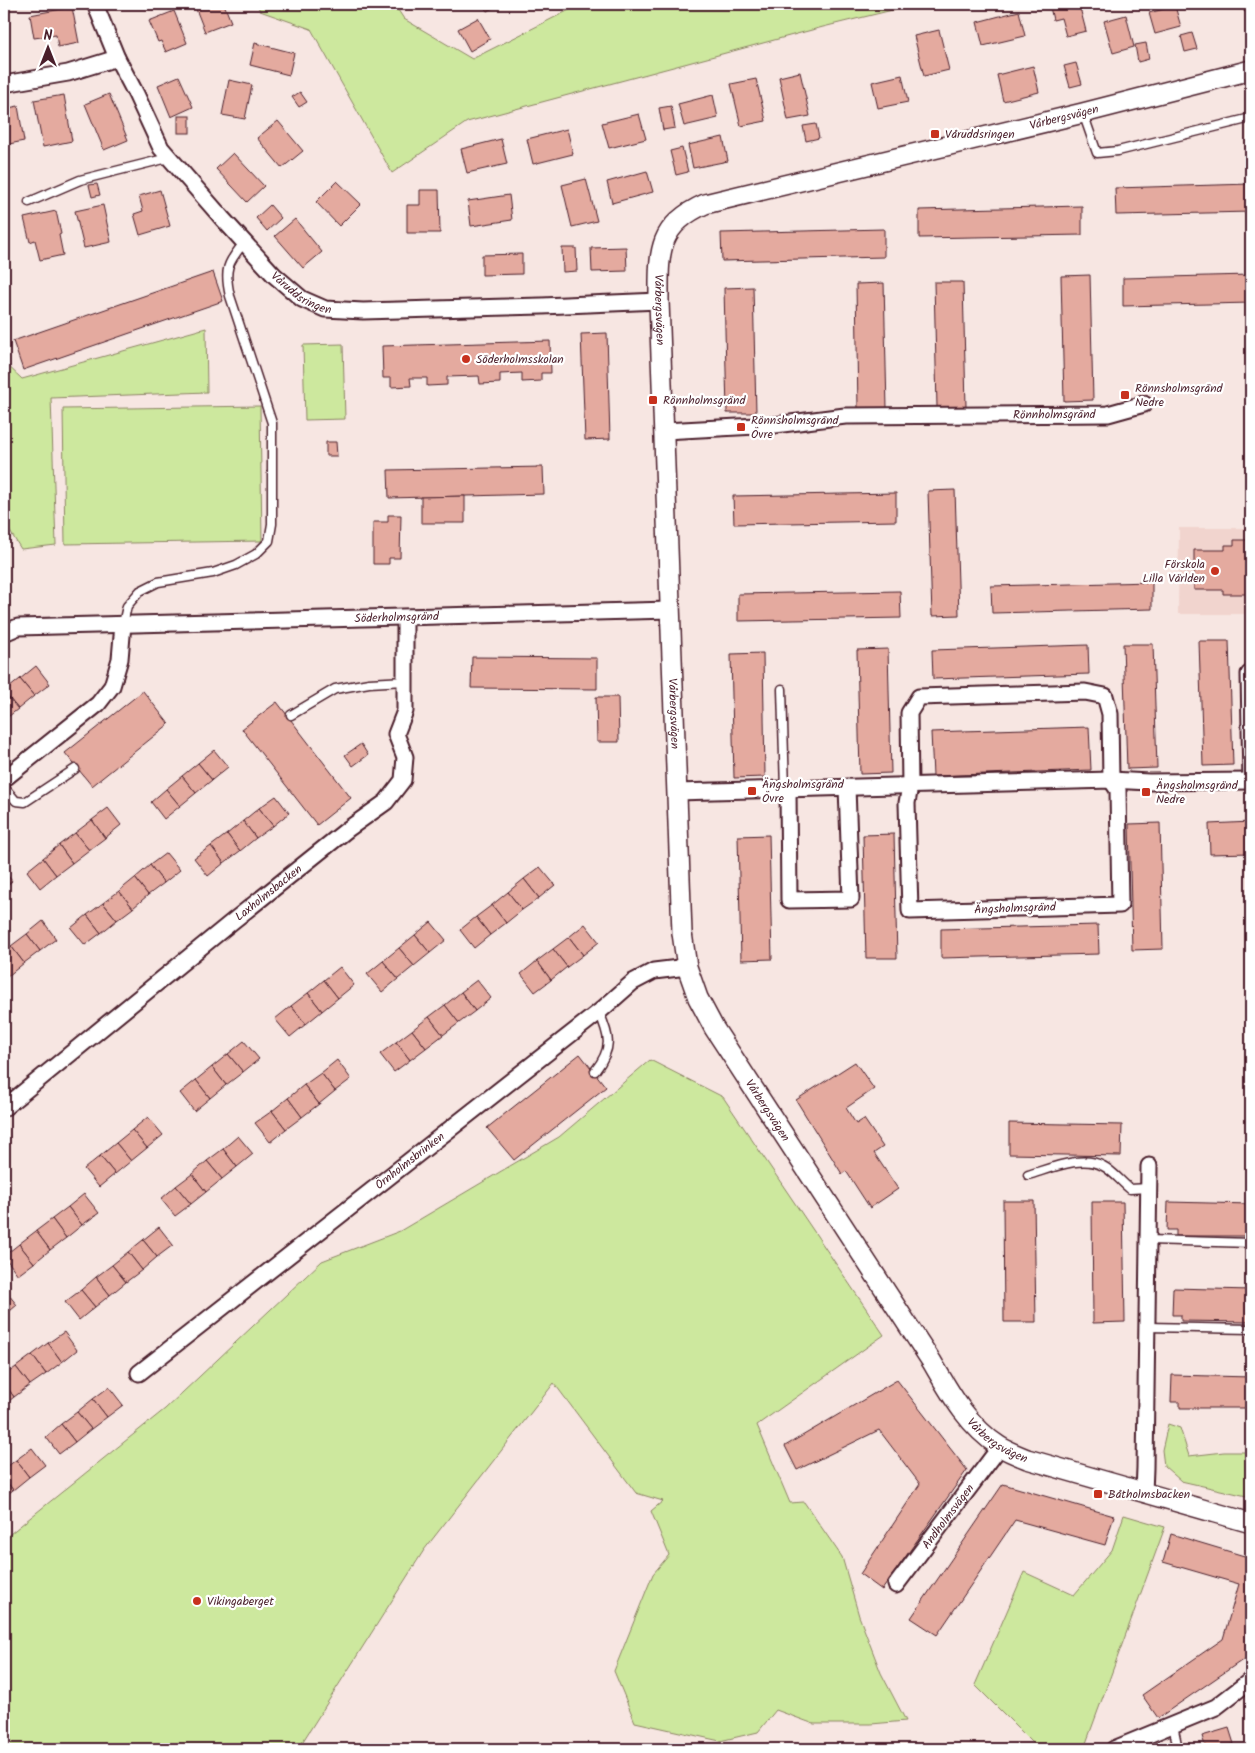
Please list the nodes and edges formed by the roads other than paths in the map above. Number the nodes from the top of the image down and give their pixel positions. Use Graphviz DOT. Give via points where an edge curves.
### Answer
graph roads {
  1 [pos="95,4"];
  2 [pos="117,58"];
  3 [pos="1251,70"];
  4 [pos="4,84"];
  5 [pos="1082,113"];
  6 [pos="1251,118"];
  7 [pos="168,158"];
  8 [pos="29,202"];
  9 [pos="244,243"];
  10 [pos="659,301"];
  11 [pos="1144,404"];
  12 [pos="664,431"];
  13 [pos="670,610"];
  14 [pos="405,618"];
  15 [pos="123,624"];
  16 [pos="4,633"];
  17 [pos="1249,674"];
  18 [pos="405,681"];
  19 [pos="782,689"];
  20 [pos="291,715"];
  21 [pos="75,769"];
  22 [pos="4,779"];
  23 [pos="1111,780"];
  24 [pos="1251,781"];
  25 [pos="910,786"];
  26 [pos="4,787"];
  27 [pos="847,788"];
  28 [pos="786,790"];
  29 [pos="676,792"];
  30 [pos="687,967"];
  31 [pos="599,1012"];
  32 [pos="595,1071"];
  33 [pos="4,1108"];
  34 [pos="1149,1166"];
  35 [pos="1028,1175"];
  36 [pos="1149,1188"];
  37 [pos="1148,1240"];
  38 [pos="1251,1243"];
  39 [pos="1147,1327"];
  40 [pos="1251,1329"];
  41 [pos="139,1373"];
  42 [pos="1000,1447"];
  43 [pos="1144,1492"];
  44 [pos="1251,1523"];
  45 [pos="896,1585"];
  46 [pos="1251,1680"];
  47 [pos="1173,1725"];
  48 [pos="1114,1749"];
  49 [pos="1178,1749"];
  1 -- 2 [label="street, Våruddsringen"];
  2 -- 4 [label="street" via="68,73"];
  2 -- 7 [label="street, Våruddsringen"];
  3 -- 5 [label="street, Vårbergsvägen"];
  5 -- 6 [label="lane" via="1097,153 1118,151"];
  5 -- 10 [label="street, Vårbergsvägen" via="726,199 690,211 667,234 661,248"];
  7 -- 8 [label="lane" via="80,180"];
  7 -- 9 [label="street, Våruddsringen"];
  9 -- 10 [label="street, Våruddsringen" via="302,300 325,309 363,311"];
  9 -- 15 [label="lane" via="230,261 226,278 272,423 272,524 269,541 256,554 236,565 213,573 158,582 140,591 127,606"];
  10 -- 12 [label="street, Vårbergsvägen"];
  11 -- 12 [label="street, Rönnholmsgränd" via="1108,414 844,416 775,425"];
  12 -- 13 [label="street, Vårbergsvägen"];
  13 -- 14 [label="street, Söderholmsgränd"];
  13 -- 29 [label="street, Vårbergsvägen"];
  14 -- 15 [label="street, Söderholmsgränd"];
  14 -- 18 [label="street, Laxholmsbacken"];
  15 -- 16 [label="street, Söderholmsgränd" via="18,627"];
  15 -- 22 [label="street" via="120,659 112,686 98,704"];
  17 -- 24 [label="street"];
  18 -- 20 [label="lane" via="335,689"];
  18 -- 33 [label="street, Laxholmsbacken" via="405,711 396,734 405,757 403,780 386,802 348,829"];
  19 -- 28 [label="lane"];
  21 -- 26 [label="lane" via="25,802 16,801"];
  23 -- 24 [label="street"];
  23 -- 25 [label="street"];
  23 -- 25 [label="street, Ängsholmsgränd" via="1110,714 1105,696 1085,692 919,697 909,713"];
  23 -- 25 [label="street, Ängsholmsgränd" via="1118,790 1120,904 910,911 907,803"];
  25 -- 27 [label="street"];
  27 -- 28 [label="street"];
  27 -- 28 [label="street" via="850,899 789,900"];
  28 -- 29 [label="street"];
  29 -- 30 [label="street, Vårbergsvägen" via="682,933"];
  30 -- 31 [label="street, Örnholmsbrinken" via="654,971 633,982"];
  30 -- 42 [label="street, Vårbergsvägen" via="714,1028 948,1390 971,1422"];
  31 -- 32 [label="lane" via="608,1031 609,1046"];
  31 -- 41 [label="street, Örnholmsbrinken"];
  34 -- 36 [label="street"];
  35 -- 36 [label="lane" via="1070,1162 1087,1162 1102,1165 1130,1189"];
  36 -- 37 [label="street"];
  37 -- 38 [label="lane"];
  37 -- 39 [label="street"];
  39 -- 40 [label="lane"];
  39 -- 43 [label="street"];
  42 -- 43 [label="street, Vårbergsvägen" via="1027,1459"];
  42 -- 45 [label="street, Andholmsvägen"];
  43 -- 44 [label="street, Vårbergsvägen"];
  46 -- 47 [label="street" via="1216,1707"];
  47 -- 48 [label="street"];
  47 -- 49 [label="lane"];
}
